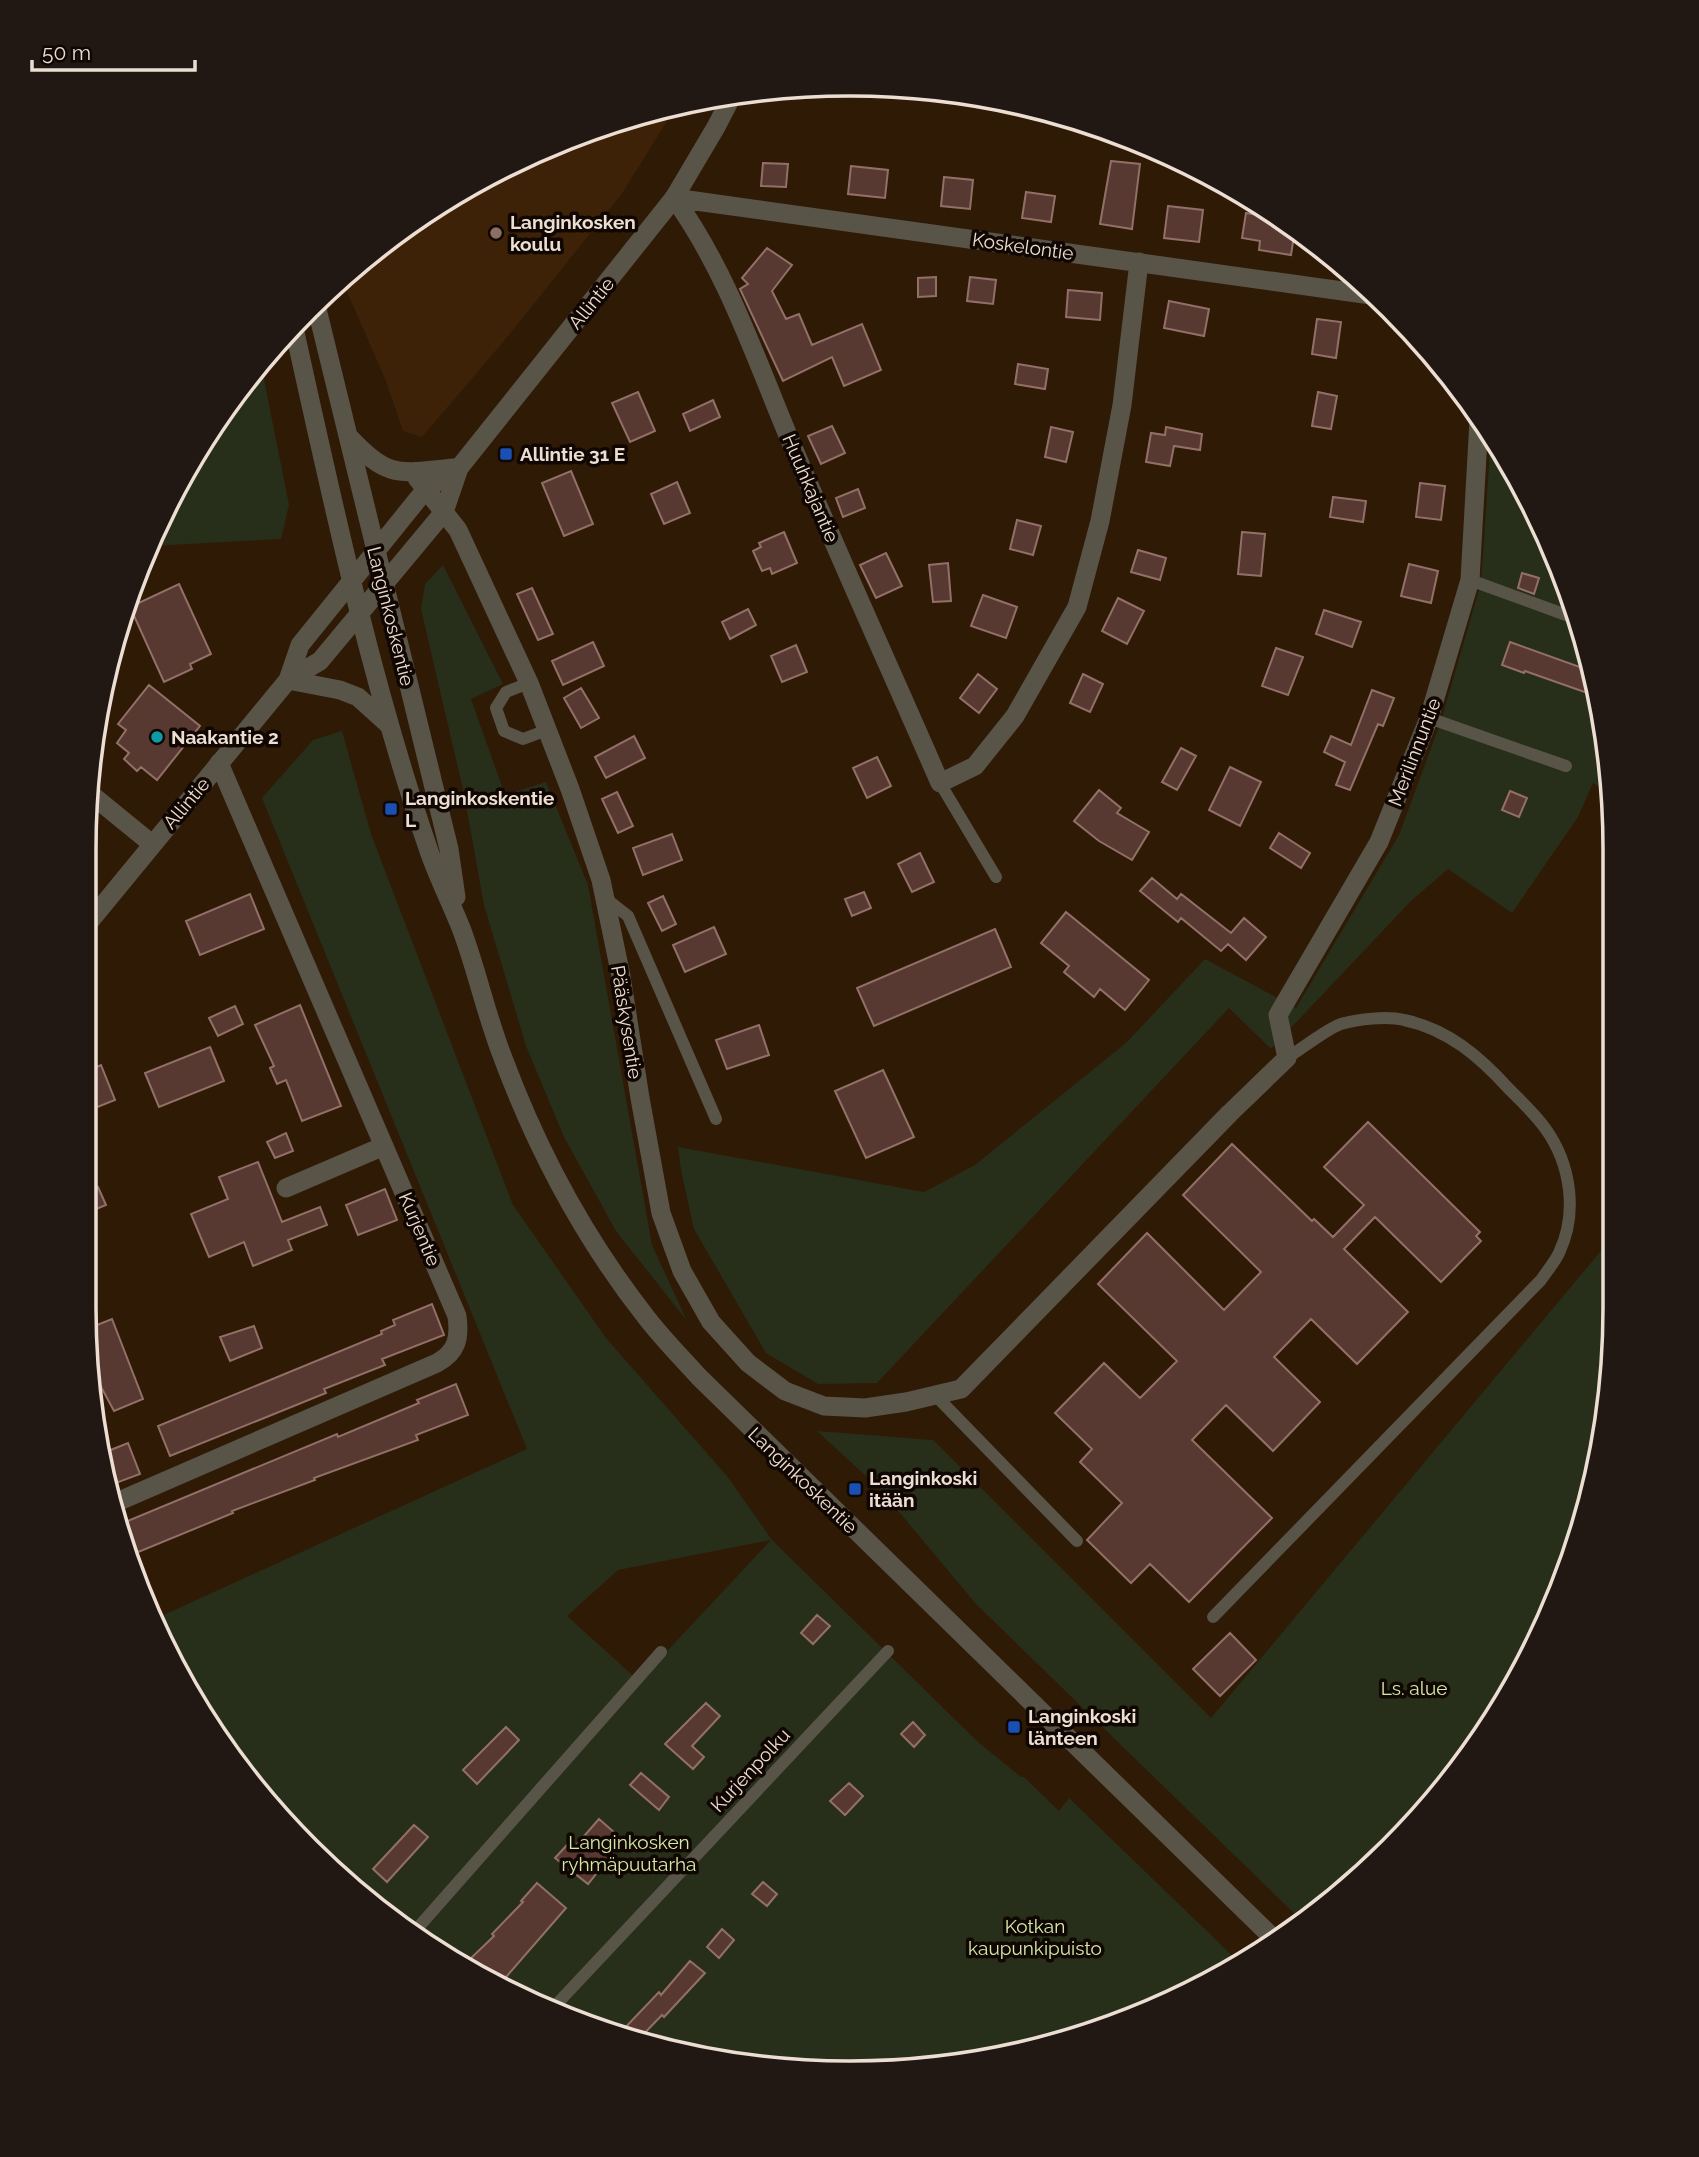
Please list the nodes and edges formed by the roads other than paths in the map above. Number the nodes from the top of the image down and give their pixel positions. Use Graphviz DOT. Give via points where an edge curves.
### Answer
graph roads {
  1 [pos="726,107"];
  2 [pos="674,198"];
  3 [pos="1139,262"];
  4 [pos="1357,293"];
  5 [pos="319,315"];
  6 [pos="296,339"];
  7 [pos="348,436"];
  8 [pos="1484,444"];
  9 [pos="459,468"];
  10 [pos="412,472"];
  11 [pos="426,489"];
  12 [pos="444,512"];
  13 [pos="376,552"];
  14 [pos="352,580"];
  15 [pos="1470,580"];
  16 [pos="383,585"];
  17 [pos="360,612"];
  18 [pos="1565,615"];
  19 [pos="288,680"];
  20 [pos="529,683"];
  21 [pos="1429,719"];
  22 [pos="389,725"];
  23 [pos="547,730"];
  24 [pos="219,763"];
  25 [pos="1566,766"];
  26 [pos="940,783"];
  27 [pos="98,800"];
  28 [pos="152,844"];
  29 [pos="996,877"];
  30 [pos="605,898"];
  31 [pos="96,913"];
  32 [pos="461,929"];
  33 [pos="1287,1058"];
  34 [pos="716,1119"];
  35 [pos="384,1146"];
  36 [pos="286,1188"];
  37 [pos="935,1395"];
  38 [pos="122,1500"];
  39 [pos="1077,1541"];
  40 [pos="1213,1617"];
  41 [pos="888,1651"];
  42 [pos="661,1652"];
  43 [pos="420,1926"];
  44 [pos="1268,1934"];
  45 [pos="559,2002"];
  1 -- 2 [label="street, Allintie"];
  2 -- 3 [label="street, Koskelontie"];
  2 -- 9 [label="street, Allintie"];
  2 -- 26 [label="street, Huuhkajantie" via="716,265"];
  3 -- 4 [label="street, Koskelontie"];
  3 -- 26 [label="street" via="1122,405 1100,521 1077,607 1015,716 975,766"];
  5 -- 7 [label="street, Langinkoskentie"];
  6 -- 14 [label="street, Langinkoskentie"];
  7 -- 10 [label="street" via="384,468"];
  7 -- 13 [label="street, Langinkoskentie"];
  8 -- 15 [label="street, Merilinnuntie"];
  9 -- 10 [label="street"];
  9 -- 11 [label="street, Allintie"];
  9 -- 12 [label="street, Allintie"];
  10 -- 11 [label="street, Pääskysentie"];
  11 -- 12 [label="street, Pääskysentie"];
  11 -- 13 [label="street, Allintie"];
  12 -- 16 [label="street, Allintie"];
  12 -- 20 [label="street, Pääskysentie" via="458,530"];
  13 -- 14 [label="street, Allintie"];
  13 -- 16 [label="street, Langinkoskentie"];
  14 -- 17 [label="street, Langinkoskentie"];
  14 -- 19 [label="street, Allintie" via="300,645"];
  15 -- 18 [label="lane"];
  15 -- 21 [label="street, Merilinnuntie"];
  16 -- 17 [label="street, Allintie"];
  16 -- 32 [label="street, Langinkoskentie" via="449,849"];
  17 -- 19 [label="street, Allintie" via="320,661"];
  17 -- 22 [label="street, Langinkoskentie"];
  19 -- 22 [label="street" via="358,697"];
  19 -- 24 [label="street, Allintie"];
  20 -- 23 [label="street, Pääskysentie"];
  20 -- 23 [label="lane" via="506,692 496,708 504,731 523,739"];
  21 -- 25 [label="lane"];
  21 -- 33 [label="street, Merilinnuntie" via="1379,842 1278,1015"];
  22 -- 32 [label="street, Langinkoskentie" via="431,856"];
  23 -- 30 [label="street, Pääskysentie"];
  24 -- 28 [label="street, Allintie"];
  24 -- 35 [label="street, Kurjentie"];
  26 -- 29 [label="lane, Huuhkajantie"];
  27 -- 28 [label="street"];
  28 -- 31 [label="street, Allintie"];
  30 -- 34 [label="lane" via="628,916"];
  30 -- 37 [label="street, Pääskysentie" via="661,1213 682,1270 711,1322 748,1363 785,1391 824,1406 865,1408"];
  32 -- 44 [label="street, Langinkoskentie" via="502,1057 544,1158 573,1211 648,1320 699,1377"];
  33 -- 37 [label="street, Pääskysentie" via="961,1389"];
  33 -- 40 [label="lane" via="1340,1024 1403,1019 1444,1034 1480,1058 1544,1126 1565,1167 1569,1215 1558,1256 1541,1280"];
  35 -- 36 [label="street"];
  35 -- 38 [label="street, Kurjentie" via="457,1316 457,1341 449,1357"];
  37 -- 39 [label="lane"];
  41 -- 45 [label="lane, Kurjenpolku"];
  42 -- 43 [label="lane"];
}
